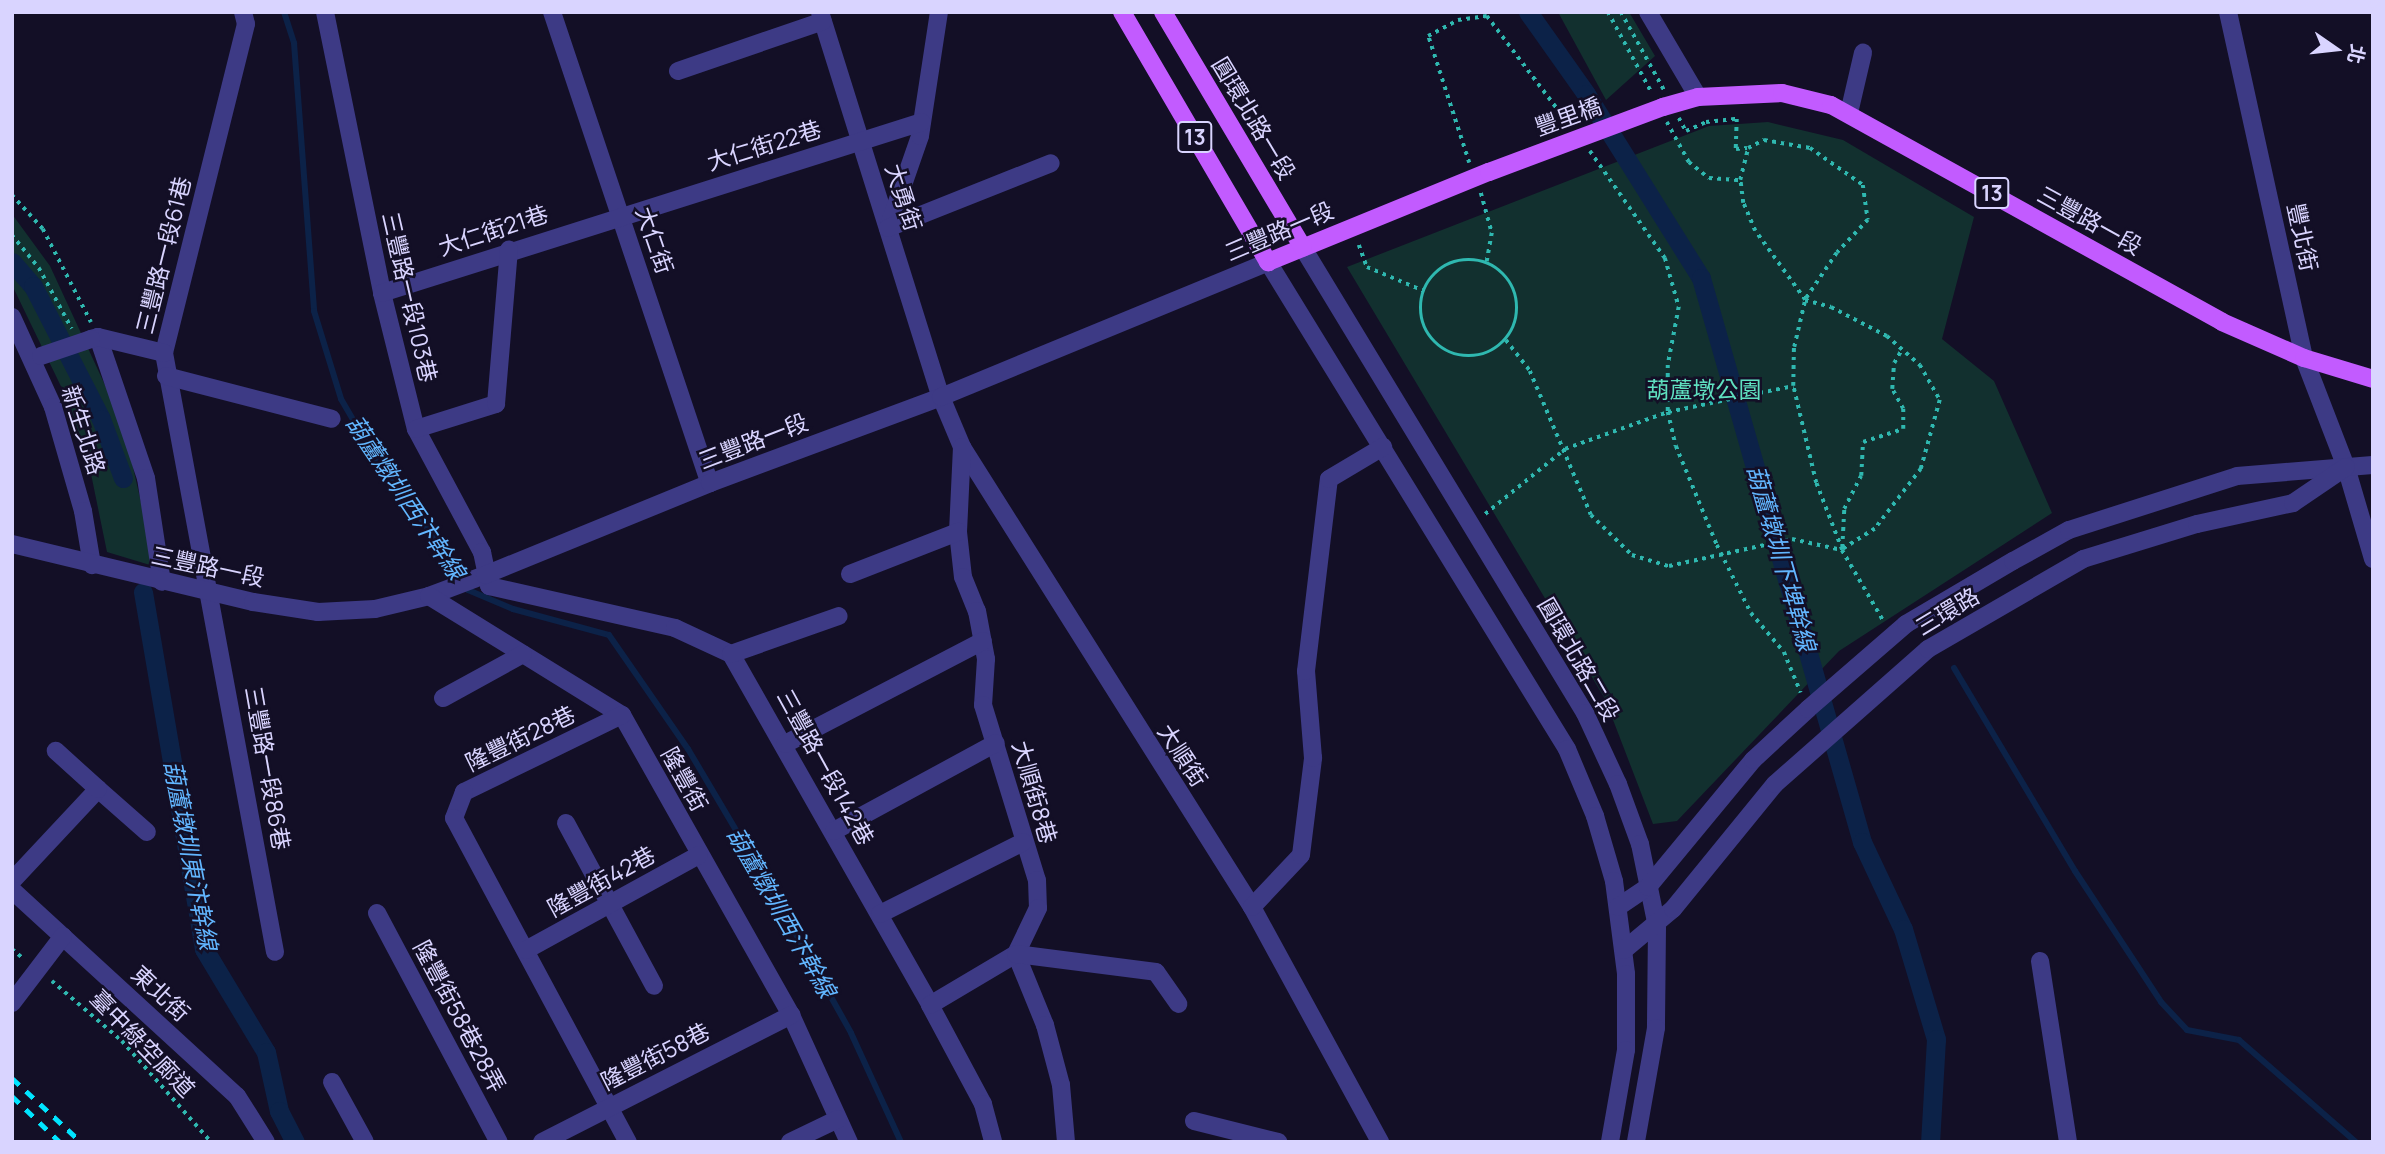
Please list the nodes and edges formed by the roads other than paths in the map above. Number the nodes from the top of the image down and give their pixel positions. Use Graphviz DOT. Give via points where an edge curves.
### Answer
graph roads {
  1 [pos="243,12"];
  2 [pos="552,12"];
  3 [pos="939,12"];
  4 [pos="1122,12"];
  5 [pos="1163,12"];
  6 [pos="1648,12"];
  7 [pos="2228,12"];
  8 [pos="330,14"];
  9 [pos="822,17"];
  10 [pos="1863,53"];
  11 [pos="678,71"];
  12 [pos="1698,97"];
  13 [pos="1663,107"];
  14 [pos="1849,113"];
  15 [pos="922,122"];
  16 [pos="860,141"];
  17 [pos="1051,163"];
  18 [pos="1482,175"];
  19 [pos="621,215"];
  20 [pos="888,228"];
  21 [pos="1303,248"];
  22 [pos="509,250"];
  23 [pos="1268,262"];
  24 [pos="382,293"];
  25 [pos="12,317"];
  26 [pos="94,338"];
  27 [pos="164,353"];
  28 [pos="37,358"];
  29 [pos="2304,358"];
  30 [pos="166,376"];
  31 [pos="2373,379"];
  32 [pos="941,397"];
  33 [pos="332,419"];
  34 [pos="416,429"];
  35 [pos="962,447"];
  36 [pos="1383,447"];
  37 [pos="2373,465"];
  38 [pos="2346,467"];
  39 [pos="710,483"];
  40 [pos="2069,530"];
  41 [pos="958,532"];
  42 [pos="12,544"];
  43 [pos="2083,559"];
  44 [pos="2373,559"];
  45 [pos="92,565"];
  46 [pos="850,574"];
  47 [pos="485,575"];
  48 [pos="162,582"];
  49 [pos="212,593"];
  50 [pos="429,596"];
  51 [pos="839,616"];
  52 [pos="983,641"];
  53 [pos="523,654"];
  54 [pos="731,654"];
  55 [pos="443,698"];
  56 [pos="622,715"];
  57 [pos="996,743"];
  58 [pos="785,744"];
  59 [pos="56,751"];
  60 [pos="98,789"];
  61 [pos="566,823"];
  62 [pos="834,831"];
  63 [pos="146,832"];
  64 [pos="1023,842"];
  65 [pos="699,855"];
  66 [pos="12,881"];
  67 [pos="1648,887"];
  68 [pos="12,890"];
  69 [pos="610,904"];
  70 [pos="1252,907"];
  71 [pos="1618,907"];
  72 [pos="377,913"];
  73 [pos="880,914"];
  74 [pos="1657,927"];
  75 [pos="63,936"];
  76 [pos="526,950"];
  77 [pos="1624,950"];
  78 [pos="275,952"];
  79 [pos="1016,954"];
  80 [pos="2040,961"];
  81 [pos="654,986"];
  82 [pos="12,1003"];
  83 [pos="1178,1004"];
  84 [pos="930,1005"];
  85 [pos="790,1015"];
  86 [pos="332,1082"];
  87 [pos="608,1107"];
  88 [pos="838,1119"];
  89 [pos="1194,1121"];
  90 [pos="1373,1139"];
  91 [pos="266,1142"];
  92 [pos="365,1142"];
  93 [pos="499,1142"];
  94 [pos="542,1142"];
  95 [pos="628,1142"];
  96 [pos="790,1142"];
  97 [pos="849,1142"];
  98 [pos="993,1142"];
  99 [pos="1066,1142"];
  100 [pos="1278,1142"];
  101 [pos="1610,1142"];
  102 [pos="1636,1142"];
  103 [pos="2068,1142"];
  1 -- 27 [label="street, 三豐路一段61巷" via="246,24"];
  2 -- 19 [label="street, 大仁街"];
  3 -- 15 [label="street"];
  4 -- 23 [label="main road, 13"];
  5 -- 21 [label="main road, 圓環北路一段 / 13"];
  6 -- 12 [label="street"];
  7 -- 29 [label="street, 豐北街"];
  8 -- 24 [label="street, 三豐路一段103巷"];
  9 -- 11 [label="street"];
  9 -- 16 [label="street, 大勇街"];
  10 -- 14 [label="street"];
  12 -- 13 [label="main road, 三豐路一段 / 13"];
  12 -- 14 [label="main road, 三豐路一段 / 13" via="1782,93"];
  13 -- 18 [label="main road, 豐里橋 / 13, bridge"];
  14 -- 29 [label="main road, 三豐路一段 / 13" via="2222,321"];
  15 -- 16 [label="street, 大仁街22巷"];
  15 -- 20 [label="street"];
  16 -- 19 [label="street, 大仁街22巷"];
  16 -- 20 [label="street, 大勇街"];
  17 -- 20 [label="street"];
  18 -- 21 [label="main road, 三豐路一段 / 13"];
  19 -- 22 [label="street, 大仁街21巷"];
  19 -- 39 [label="street, 大仁街"];
  20 -- 32 [label="street, 大勇街"];
  21 -- 23 [label="main road, 三豐路一段 / 13"];
  21 -- 67 [label="street, 圓環北路二段" via="1585,713 1640,844"];
  22 -- 24 [label="street, 大仁街21巷"];
  22 -- 34 [label="street" via="496,404"];
  23 -- 32 [label="street, 三豐路一段"];
  23 -- 36 [label="street"];
  24 -- 34 [label="street, 三豐路一段103巷"];
  25 -- 28 [label="street, 新生北路"];
  26 -- 27 [label="street"];
  26 -- 28 [label="street, bridge"];
  26 -- 48 [label="street, 新生北路" via="146,478"];
  27 -- 30 [label="street, 三豐路一段61巷"];
  28 -- 45 [label="street, 新生北路" via="70,460"];
  29 -- 31 [label="main road, 三豐路一段 / 13"];
  29 -- 38 [label="street, 豐北街"];
  30 -- 33 [label="street"];
  30 -- 49 [label="street, 三豐路一段61巷"];
  32 -- 35 [label="street, 大順街"];
  32 -- 39 [label="street, 三豐路一段"];
  34 -- 47 [label="street, 三豐路一段103巷" via="482,552"];
  35 -- 41 [label="street, 大順街8巷"];
  35 -- 70 [label="street, 大順街"];
  36 -- 70 [label="street" via="1329,479 1306,671 1313,758 1301,855"];
  36 -- 71 [label="street" via="1567,749 1595,816"];
  37 -- 38 [label="street, 三環路"];
  38 -- 40 [label="street, 三環路" via="2237,476"];
  38 -- 43 [label="street, 三環路" via="2293,503 2197,524"];
  38 -- 44 [label="street, 豐北街"];
  39 -- 47 [label="street, 三豐路一段"];
  40 -- 43 [label="street"];
  40 -- 67 [label="street, 三環路" via="1893,636 1753,760"];
  41 -- 46 [label="street"];
  41 -- 52 [label="street, 大順街8巷" via="963,577"];
  42 -- 45 [label="street, 三豐路一段"];
  43 -- 74 [label="street, 三環路" via="1918,657 1775,784"];
  45 -- 48 [label="street, 三豐路一段"];
  47 -- 50 [label="street, 三豐路一段"];
  47 -- 54 [label="street" via="489,586 675,628"];
  48 -- 49 [label="street, 三豐路一段"];
  49 -- 50 [label="street, 三豐路一段" via="318,612 375,609"];
  49 -- 78 [label="street, 三豐路一段86巷"];
  50 -- 53 [label="street, 隆豐街"];
  51 -- 54 [label="street"];
  52 -- 57 [label="street, 大順街8巷" via="983,705"];
  52 -- 58 [label="street"];
  53 -- 55 [label="street"];
  53 -- 56 [label="street, 隆豐街"];
  54 -- 58 [label="street, 三豐路一段142巷"];
  56 -- 65 [label="street, 隆豐街"];
  56 -- 76 [label="street, 隆豐街28巷" via="464,792 454,818"];
  57 -- 62 [label="street"];
  57 -- 64 [label="street, 大順街8巷"];
  58 -- 62 [label="street, 三豐路一段142巷"];
  59 -- 60 [label="street"];
  60 -- 63 [label="street"];
  60 -- 66 [label="street"];
  61 -- 69 [label="street"];
  62 -- 73 [label="street, 三豐路一段142巷"];
  64 -- 73 [label="street"];
  64 -- 79 [label="street, 大順街8巷" via="1037,880 1038,908"];
  65 -- 69 [label="street, 隆豐街42巷"];
  65 -- 85 [label="street, 隆豐街"];
  67 -- 71 [label="street, 三環路"];
  67 -- 74 [label="street, 圓環北路二段"];
  68 -- 75 [label="street, 東北街"];
  69 -- 76 [label="street, 隆豐街42巷"];
  69 -- 81 [label="street"];
  70 -- 90 [label="street, 大順街"];
  71 -- 77 [label="street"];
  72 -- 93 [label="street, 隆豐街58巷28弄"];
  73 -- 84 [label="street, 三豐路一段142巷"];
  74 -- 77 [label="street, 三環路"];
  74 -- 102 [label="street, 圓環北路二段" via="1656,1028"];
  75 -- 82 [label="street"];
  75 -- 91 [label="street, 東北街" via="237,1096"];
  76 -- 87 [label="street"];
  77 -- 101 [label="street" via="1626,1050"];
  79 -- 83 [label="street" via="1156,972"];
  79 -- 84 [label="street"];
  79 -- 99 [label="street" via="1045,1025 1058,1073"];
  80 -- 103 [label="street"];
  84 -- 98 [label="street, 三豐路一段142巷" via="983,1104"];
  85 -- 87 [label="street, 隆豐街58巷"];
  85 -- 88 [label="street, 隆豐街"];
  86 -- 92 [label="street"];
  87 -- 94 [label="street, 隆豐街58巷"];
  87 -- 95 [label="street"];
  88 -- 96 [label="street"];
  88 -- 97 [label="street, 隆豐街"];
  89 -- 100 [label="street"];
}
